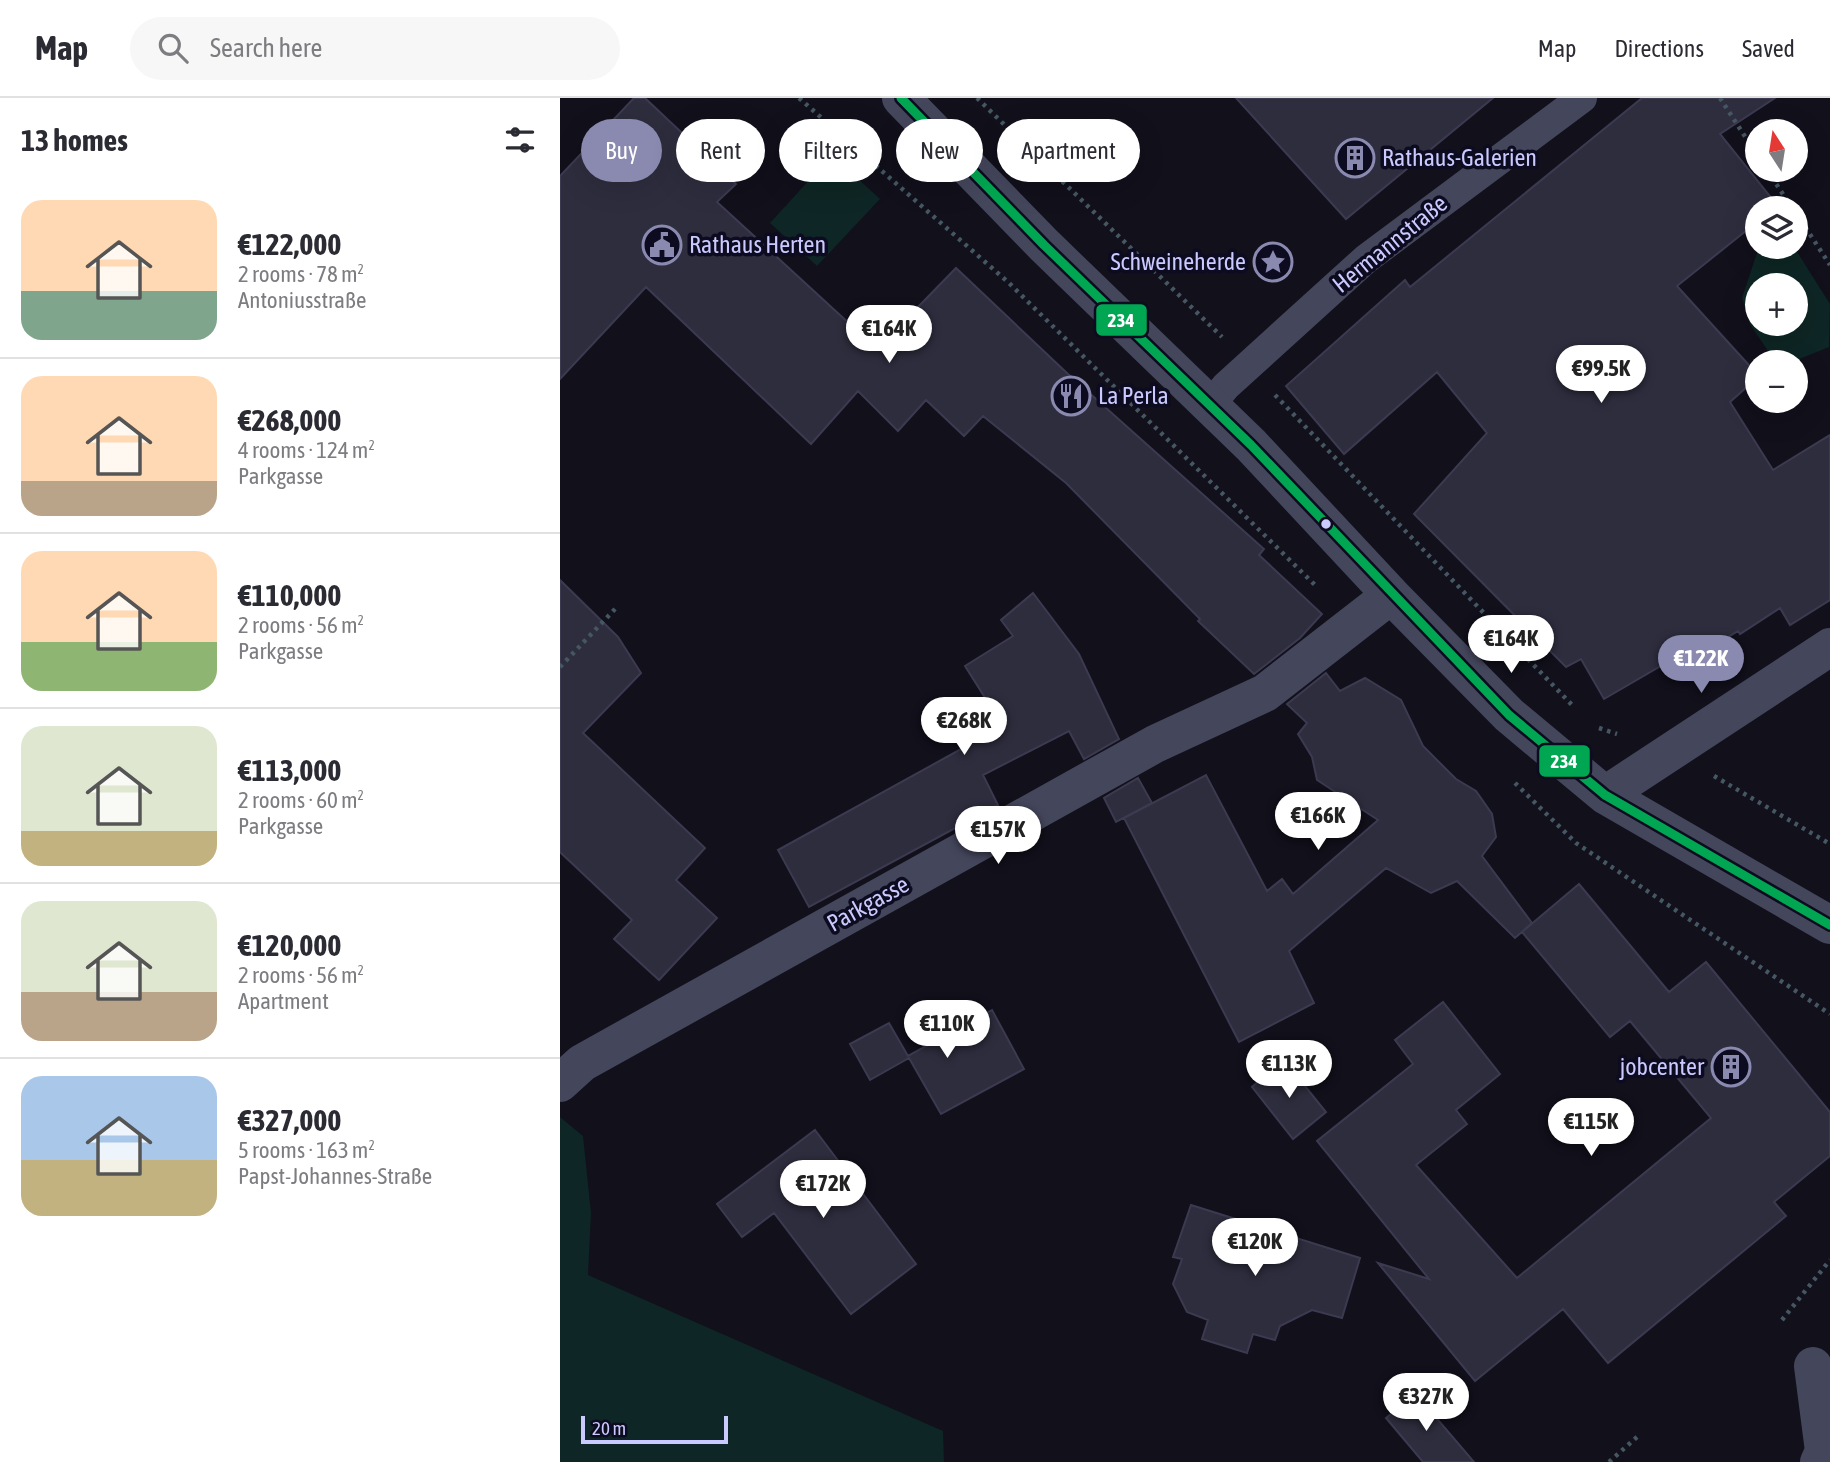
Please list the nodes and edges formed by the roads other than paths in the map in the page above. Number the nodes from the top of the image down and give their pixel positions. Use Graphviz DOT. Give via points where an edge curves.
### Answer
graph roads {
  1 [pos="901,98"];
  2 [pos="1582,98"];
  3 [pos="1211,404"];
  4 [pos="1391,595"];
  5 [pos="1830,647"];
  6 [pos="1605,795"];
  7 [pos="1830,925"];
  8 [pos="560,1083"];
  9 [pos="1813,1366"];
  10 [pos="1819,1462"];
  1 -- 3 [label="street" via="1044,245"];
  2 -- 3 [label="street, Hermannstraße" via="1366,260"];
  3 -- 4 [label="street"];
  4 -- 6 [label="street" via="1509,715"];
  4 -- 8 [label="street, Parkgasse" via="1265,693 1143,751 582,1063"];
  5 -- 6 [label="street"];
  6 -- 7 [label="street"];
  9 -- 10 [label="street" via="1824,1451"];
}
